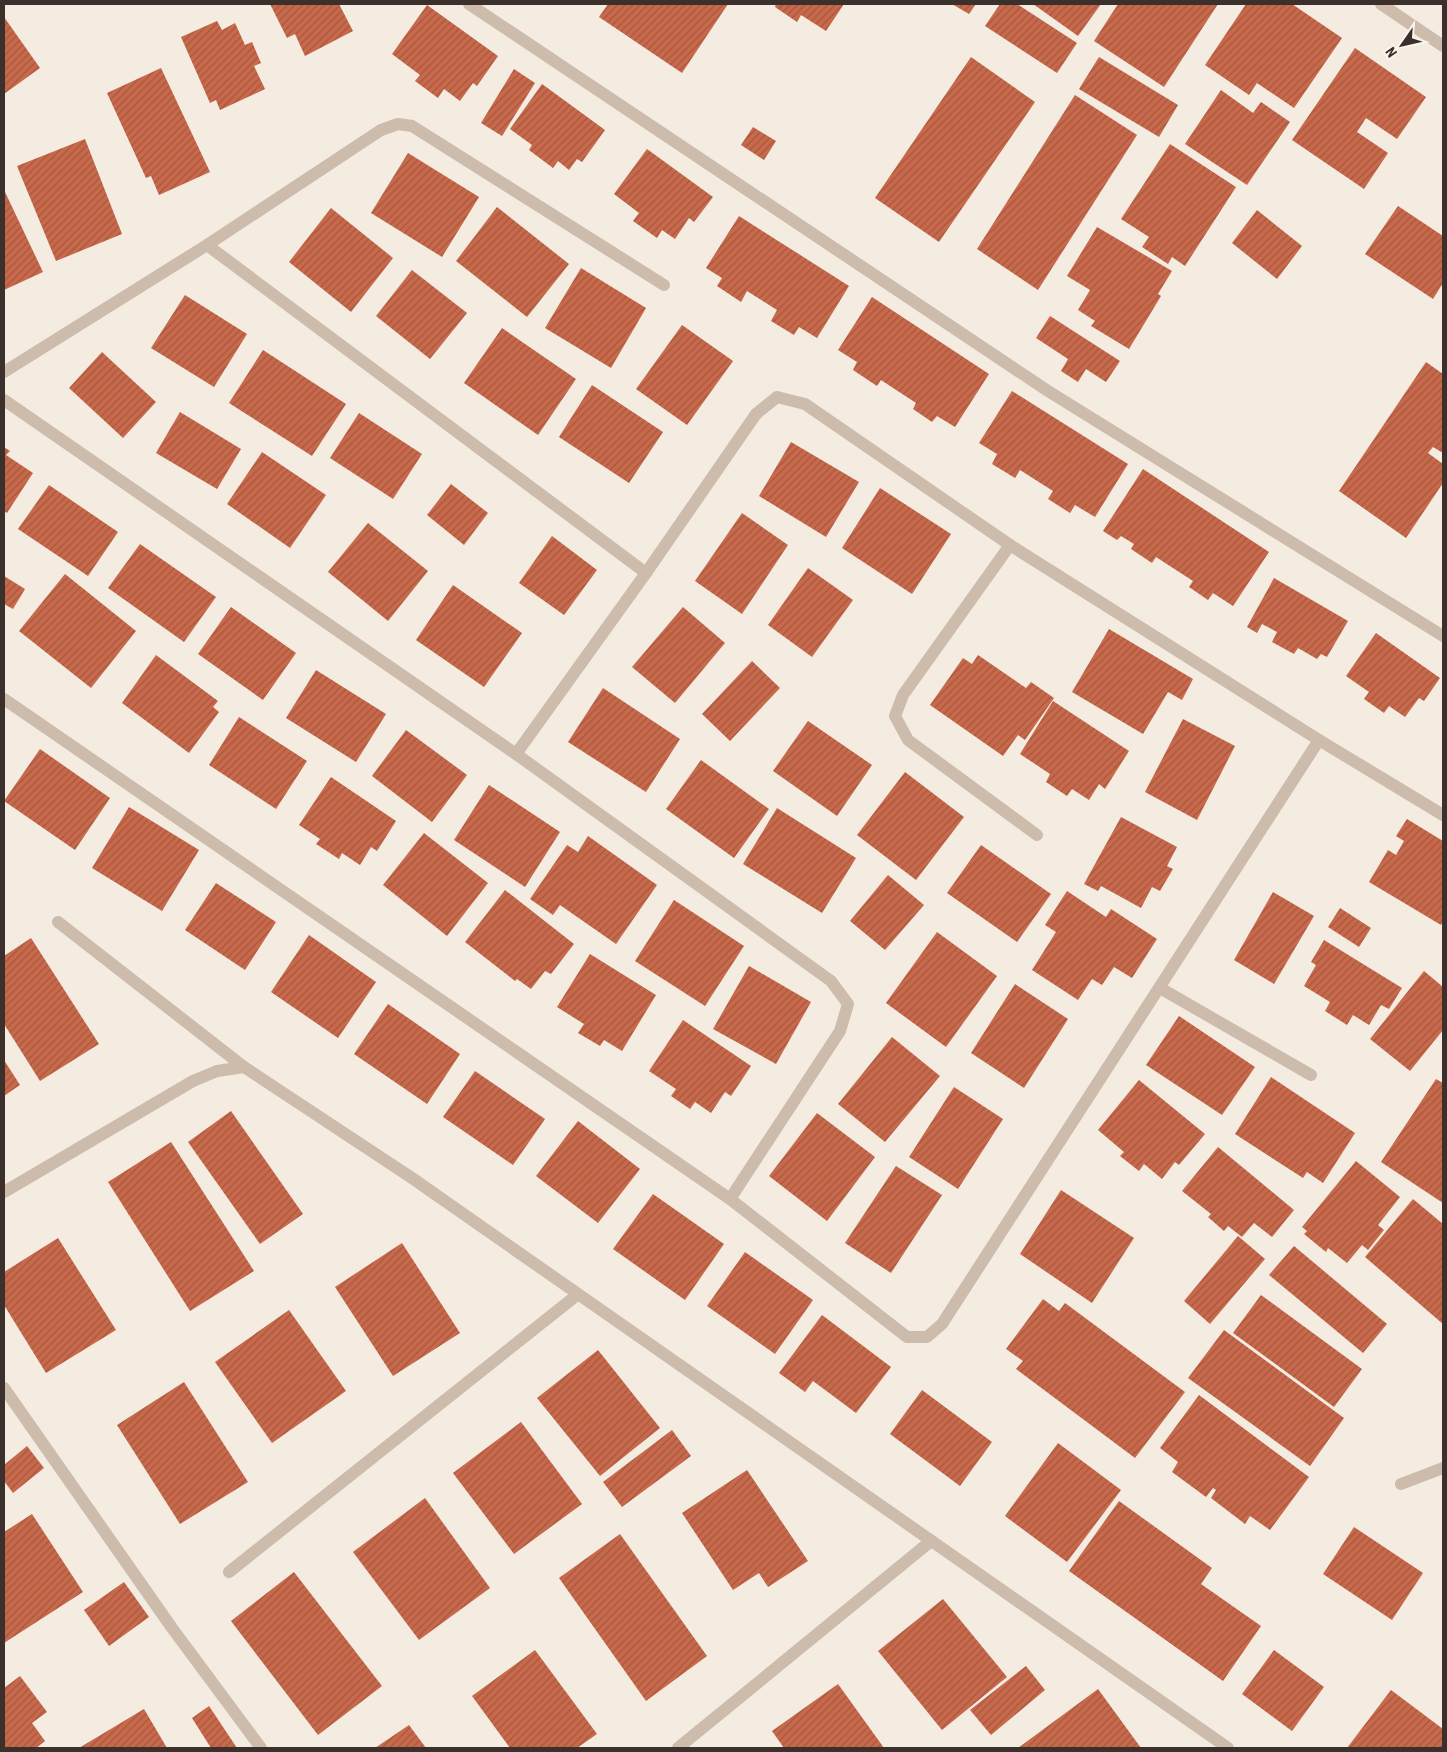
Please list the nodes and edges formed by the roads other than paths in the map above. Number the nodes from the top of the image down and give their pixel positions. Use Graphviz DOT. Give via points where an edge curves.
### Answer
graph roads {
  1 [pos="469,4"];
  2 [pos="1381,4"];
  3 [pos="1443,46"];
  4 [pos="207,245"];
  5 [pos="664,285"];
  6 [pos="4,372"];
  7 [pos="4,400"];
  8 [pos="1010,545"];
  9 [pos="646,573"];
  10 [pos="1443,636"];
  11 [pos="4,700"];
  12 [pos="1319,740"];
  13 [pos="516,754"];
  14 [pos="1443,815"];
  15 [pos="1037,835"];
  16 [pos="58,922"];
  17 [pos="1160,988"];
  18 [pos="244,1067"];
  19 [pos="1311,1075"];
  20 [pos="4,1192"];
  21 [pos="730,1199"];
  22 [pos="577,1295"];
  23 [pos="4,1388"];
  24 [pos="1443,1468"];
  25 [pos="1401,1484"];
  26 [pos="931,1540"];
  27 [pos="230,1572"];
  28 [pos="261,1748"];
  29 [pos="678,1748"];
  30 [pos="1228,1748"];
  1 -- 10 [label="street" via="1048,391"];
  2 -- 3 [label="street"];
  4 -- 5 [label="street" via="381,130 398,124 412,126"];
  4 -- 6 [label="street"];
  4 -- 9 [label="street"];
  7 -- 13 [label="street"];
  8 -- 9 [label="street" via="805,404 777,397 756,414"];
  8 -- 12 [label="street"];
  8 -- 15 [label="street" via="903,695 895,716 908,740"];
  9 -- 13 [label="street"];
  11 -- 21 [label="street"];
  12 -- 14 [label="street"];
  12 -- 17 [label="street"];
  13 -- 21 [label="street" via="831,981 848,1004 840,1031"];
  16 -- 18 [label="street"];
  17 -- 19 [label="street"];
  17 -- 21 [label="street" via="942,1324 926,1337 907,1337"];
  18 -- 20 [label="street" via="217,1071 193,1081"];
  18 -- 22 [label="street" via="412,1178"];
  22 -- 26 [label="street"];
  22 -- 27 [label="street"];
  23 -- 28 [label="street" via="172,1628"];
  24 -- 25 [label="street"];
  26 -- 29 [label="street"];
  26 -- 30 [label="street"];
}
